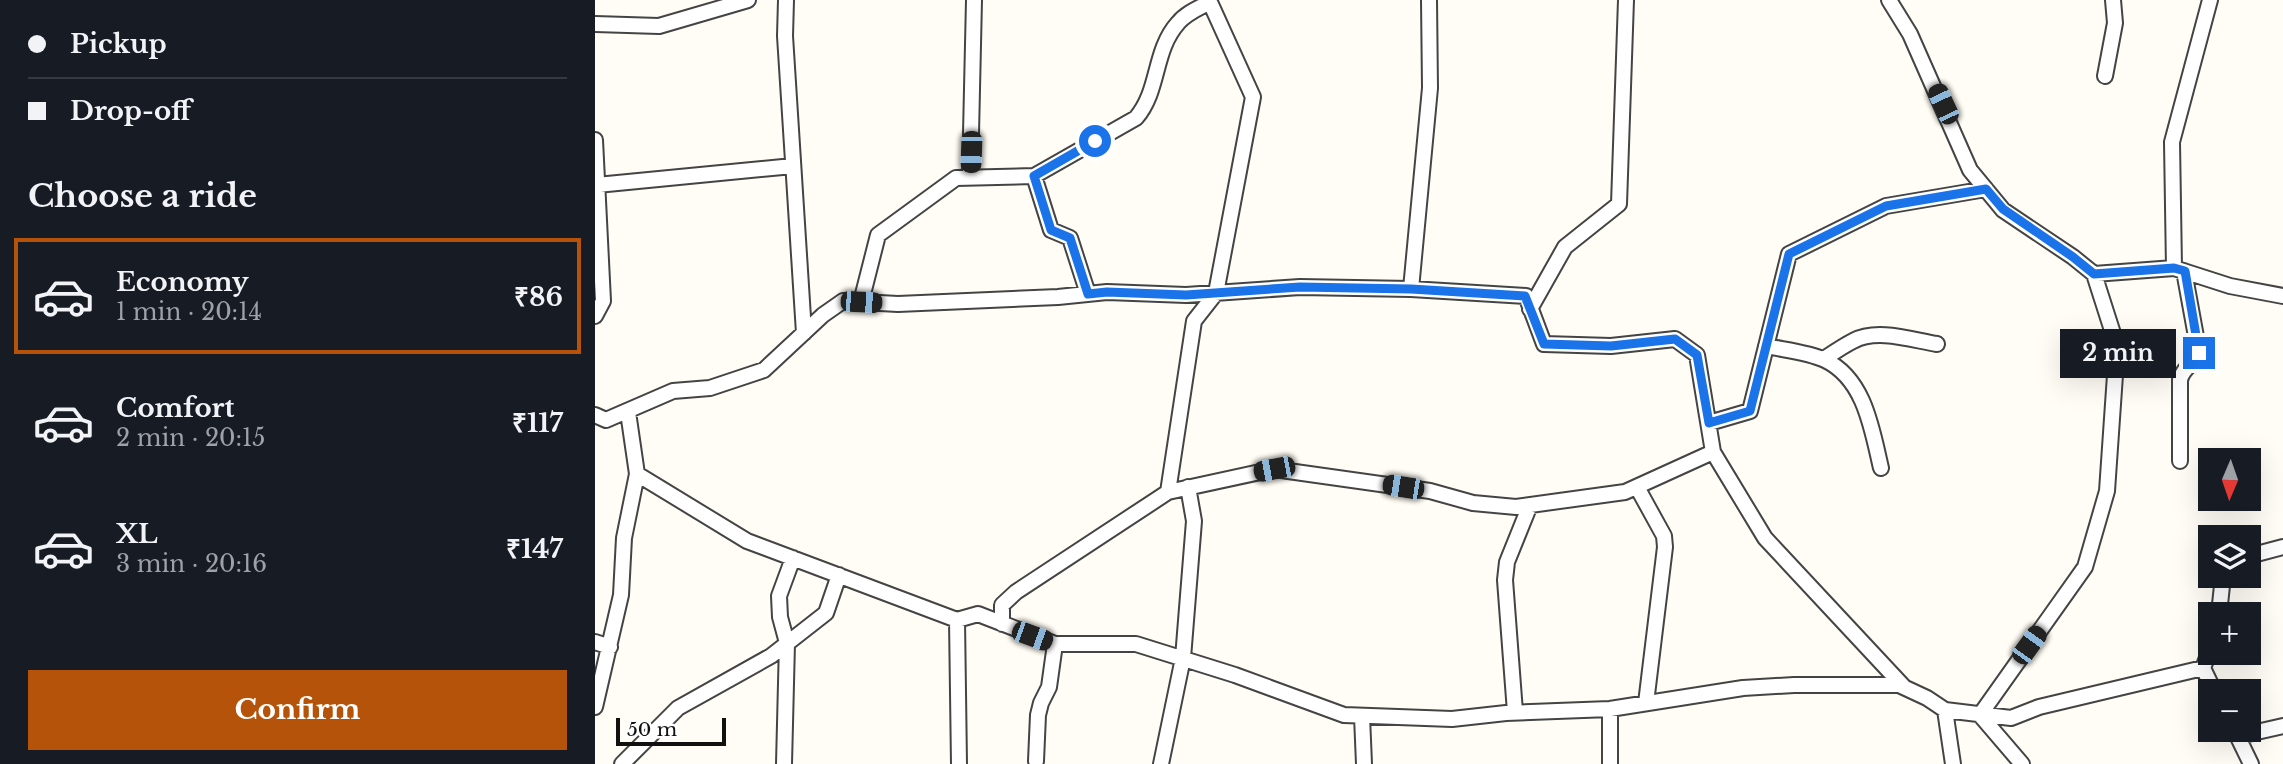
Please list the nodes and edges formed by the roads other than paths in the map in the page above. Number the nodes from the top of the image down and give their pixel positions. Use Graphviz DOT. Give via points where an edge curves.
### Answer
graph roads {
  1 [pos="748,0"];
  2 [pos="786,0"];
  3 [pos="974,0"];
  4 [pos="1429,0"];
  5 [pos="1626,0"];
  6 [pos="1889,0"];
  7 [pos="2113,0"];
  8 [pos="2210,0"];
  9 [pos="1210,1"];
  10 [pos="595,24"];
  11 [pos="2105,76"];
  12 [pos="595,140"];
  13 [pos="793,166"];
  14 [pos="1034,176"];
  15 [pos="970,178"];
  16 [pos="597,185"];
  17 [pos="1986,189"];
  18 [pos="2179,269"];
  19 [pos="2094,274"];
  20 [pos="1411,289"];
  21 [pos="1216,293"];
  22 [pos="1088,294"];
  23 [pos="2283,296"];
  24 [pos="861,302"];
  25 [pos="1531,309"];
  26 [pos="595,316"];
  27 [pos="804,333"];
  28 [pos="1937,344"];
  29 [pos="1766,345"];
  30 [pos="1823,359"];
  31 [pos="628,412"];
  32 [pos="595,415"];
  33 [pos="1709,423"];
  34 [pos="1713,452"];
  35 [pos="2180,461"];
  36 [pos="1881,468"];
  37 [pos="638,474"];
  38 [pos="1188,487"];
  39 [pos="1637,487"];
  40 [pos="1168,492"];
  41 [pos="1530,505"];
  42 [pos="2283,547"];
  43 [pos="2261,553"];
  44 [pos="793,558"];
  45 [pos="839,575"];
  46 [pos="957,620"];
  47 [pos="1002,624"];
  48 [pos="595,642"];
  49 [pos="787,643"];
  50 [pos="1055,645"];
  51 [pos="610,647"];
  52 [pos="1183,658"];
  53 [pos="2204,665"];
  54 [pos="2203,668"];
  55 [pos="2208,679"];
  56 [pos="1904,687"];
  57 [pos="1646,703"];
  58 [pos="595,707"];
  59 [pos="1611,709"];
  60 [pos="1945,710"];
  61 [pos="1515,712"];
  62 [pos="1980,715"];
  63 [pos="1361,716"];
  64 [pos="2283,726"];
  65 [pos="2261,729"];
  66 [pos="2241,742"];
  67 [pos="1036,761"];
  68 [pos="622,764"];
  69 [pos="784,764"];
  70 [pos="959,764"];
  71 [pos="1161,764"];
  72 [pos="1364,764"];
  73 [pos="1610,764"];
  74 [pos="1953,764"];
  75 [pos="2021,764"];
  76 [pos="2251,764"];
  1 -- 10 [label="street" via="659,26"];
  2 -- 13 [label="street"];
  3 -- 15 [label="street"];
  4 -- 20 [label="street" via="1430,88"];
  5 -- 25 [label="street" via="1619,204 1565,247"];
  6 -- 17 [label="street" via="1910,34 1970,170"];
  7 -- 11 [label="street" via="2115,23"];
  8 -- 18 [label="street" via="2172,142"];
  9 -- 14 [label="street" via="1186,16 1169,36 1146,106 1136,118"];
  9 -- 21 [label="street" via="1253,97"];
  12 -- 16 [label="street"];
  13 -- 16 [label="street"];
  13 -- 27 [label="street"];
  14 -- 15 [label="street"];
  14 -- 22 [label="street" via="1051,230 1070,238"];
  15 -- 24 [label="street" via="956,178 879,235"];
  16 -- 26 [label="street" via="603,301"];
  17 -- 19 [label="street" via="2003,209"];
  17 -- 29 [label="street" via="1886,206 1789,254"];
  18 -- 19 [label="street"];
  18 -- 23 [label="street" via="2230,286"];
  18 -- 35 [label="street" via="2199,353 2181,372"];
  19 -- 62 [label="street" via="2117,346 2107,491 2085,568"];
  20 -- 21 [label="street" via="1300,287"];
  20 -- 25 [label="street" via="1525,296"];
  21 -- 22 [label="street"];
  21 -- 40 [label="street" via="1194,321"];
  22 -- 24 [label="street"];
  24 -- 27 [label="street" via="843,301"];
  25 -- 33 [label="street" via="1544,344 1611,346 1675,339 1697,355"];
  27 -- 31 [label="street" via="764,370 710,388 673,391"];
  28 -- 30 [label="street" via="1870,336 1855,339"];
  29 -- 30 [label="street"];
  29 -- 33 [label="street" via="1750,411"];
  30 -- 36 [label="street" via="1836,367 1866,405"];
  31 -- 32 [label="street" via="605,420"];
  31 -- 37 [label="street"];
  33 -- 34 [label="street"];
  34 -- 39 [label="street"];
  34 -- 56 [label="street" via="1765,538"];
  37 -- 44 [label="street" via="747,541"];
  37 -- 51 [label="street" via="624,538 621,595"];
  38 -- 40 [label="street"];
  38 -- 41 [label="street" via="1274,469 1430,491 1473,503"];
  38 -- 52 [label="street" via="1194,521"];
  39 -- 41 [label="street"];
  39 -- 57 [label="street" via="1664,536 1665,547"];
  40 -- 47 [label="street" via="1004,601"];
  41 -- 61 [label="street" via="1507,562 1505,580"];
  42 -- 43 [label="street"];
  44 -- 45 [label="street"];
  44 -- 49 [label="street" via="779,596"];
  45 -- 46 [label="street"];
  45 -- 49 [label="street" via="826,613"];
  46 -- 47 [label="street" via="978,614"];
  46 -- 70 [label="street"];
  47 -- 50 [label="street"];
  48 -- 51 [label="street"];
  49 -- 68 [label="street" via="678,708"];
  49 -- 69 [label="street"];
  50 -- 52 [label="street" via="1136,644"];
  50 -- 67 [label="street" via="1049,687 1038,715"];
  51 -- 58 [label="street"];
  52 -- 63 [label="street" via="1344,715"];
  52 -- 71 [label="street"];
  53 -- 54 [label="street"];
  54 -- 55 [label="street"];
  54 -- 62 [label="street" via="2011,718"];
  56 -- 57 [label="street" via="1743,688"];
  56 -- 60 [label="street"];
  57 -- 59 [label="street"];
  59 -- 61 [label="street"];
  59 -- 73 [label="street"];
  60 -- 62 [label="street"];
  60 -- 74 [label="street"];
  61 -- 63 [label="street" via="1452,719"];
  62 -- 75 [label="street"];
  63 -- 72 [label="street"];
  64 -- 65 [label="street"];
  66 -- 76 [label="street"];
}
